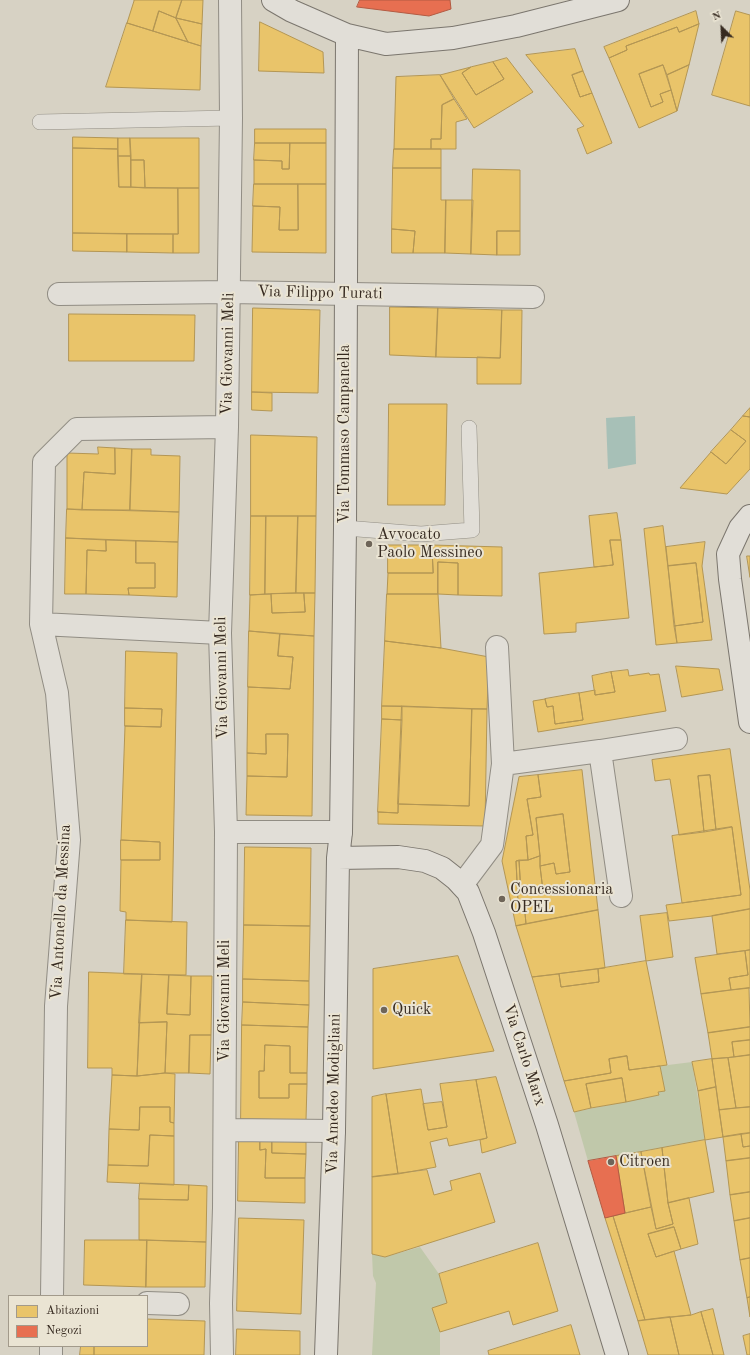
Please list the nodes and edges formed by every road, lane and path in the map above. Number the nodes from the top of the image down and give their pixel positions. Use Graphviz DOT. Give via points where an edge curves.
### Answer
graph roads {
  1 [pos="230,0"];
  2 [pos="273,0"];
  3 [pos="618,0"];
  4 [pos="347,35"];
  5 [pos="230,118"];
  6 [pos="40,122"];
  7 [pos="229,292"];
  8 [pos="345,293"];
  9 [pos="59,294"];
  10 [pos="533,297"];
  11 [pos="227,427"];
  12 [pos="469,428"];
  13 [pos="750,516"];
  14 [pos="345,528"];
  15 [pos="41,624"];
  16 [pos="220,633"];
  17 [pos="496,647"];
  18 [pos="750,722"];
  19 [pos="676,739"];
  20 [pos="600,751"];
  21 [pos="503,764"];
  22 [pos="226,832"];
  23 [pos="341,832"];
  24 [pos="338,858"];
  25 [pos="462,885"];
  26 [pos="621,896"];
  27 [pos="225,1130"];
  28 [pos="334,1131"];
  29 [pos="52,1295"];
  30 [pos="148,1303"];
  31 [pos="178,1304"];
  32 [pos="222,1355"];
  33 [pos="326,1355"];
  34 [pos="617,1355"];
  1 -- 5 [label="street, Via Giovanni Meli"];
  2 -- 4 [label="street"];
  3 -- 4 [label="street" via="516,26 453,38 386,44"];
  4 -- 8 [label="street, Via Tommaso Campanella"];
  5 -- 6 [label="lane"];
  5 -- 7 [label="street, Via Giovanni Meli"];
  7 -- 8 [label="street, Via Filippo Turati"];
  7 -- 9 [label="street, Via Filippo Turati"];
  7 -- 11 [label="street, Via Giovanni Meli"];
  8 -- 10 [label="street, Via Filippo Turati"];
  8 -- 14 [label="street, Via Tommaso Campanella"];
  11 -- 15 [label="street, Via Antonello da Messina" via="77,429 44,462"];
  11 -- 16 [label="street, Via Giovanni Meli"];
  12 -- 14 [label="lane" via="472,530 421,534"];
  13 -- 18 [label="street" via="740,528 728,554"];
  14 -- 23 [label="street, Via Tommaso Campanella"];
  15 -- 16 [label="street"];
  15 -- 29 [label="street, Via Antonello da Messina" via="57,693 68,840 56,1006"];
  16 -- 22 [label="street, Via Giovanni Meli"];
  17 -- 21 [label="street"];
  19 -- 20 [label="street"];
  20 -- 21 [label="street"];
  20 -- 26 [label="street"];
  21 -- 25 [label="street" via="492,845"];
  22 -- 23 [label="street"];
  22 -- 27 [label="street, Via Giovanni Meli"];
  23 -- 24 [label="street, Via Amedeo Modigliani"];
  24 -- 25 [label="street, Via Carlo Marx" via="398,857 425,861 442,868"];
  24 -- 28 [label="street, Via Amedeo Modigliani"];
  25 -- 34 [label="street, Via Carlo Marx" via="468,892 489,947 547,1125"];
  27 -- 28 [label="street"];
  27 -- 32 [label="street, Via Giovanni Meli"];
  28 -- 33 [label="street, Via Amedeo Modigliani"];
  30 -- 31 [label="street"];
}
